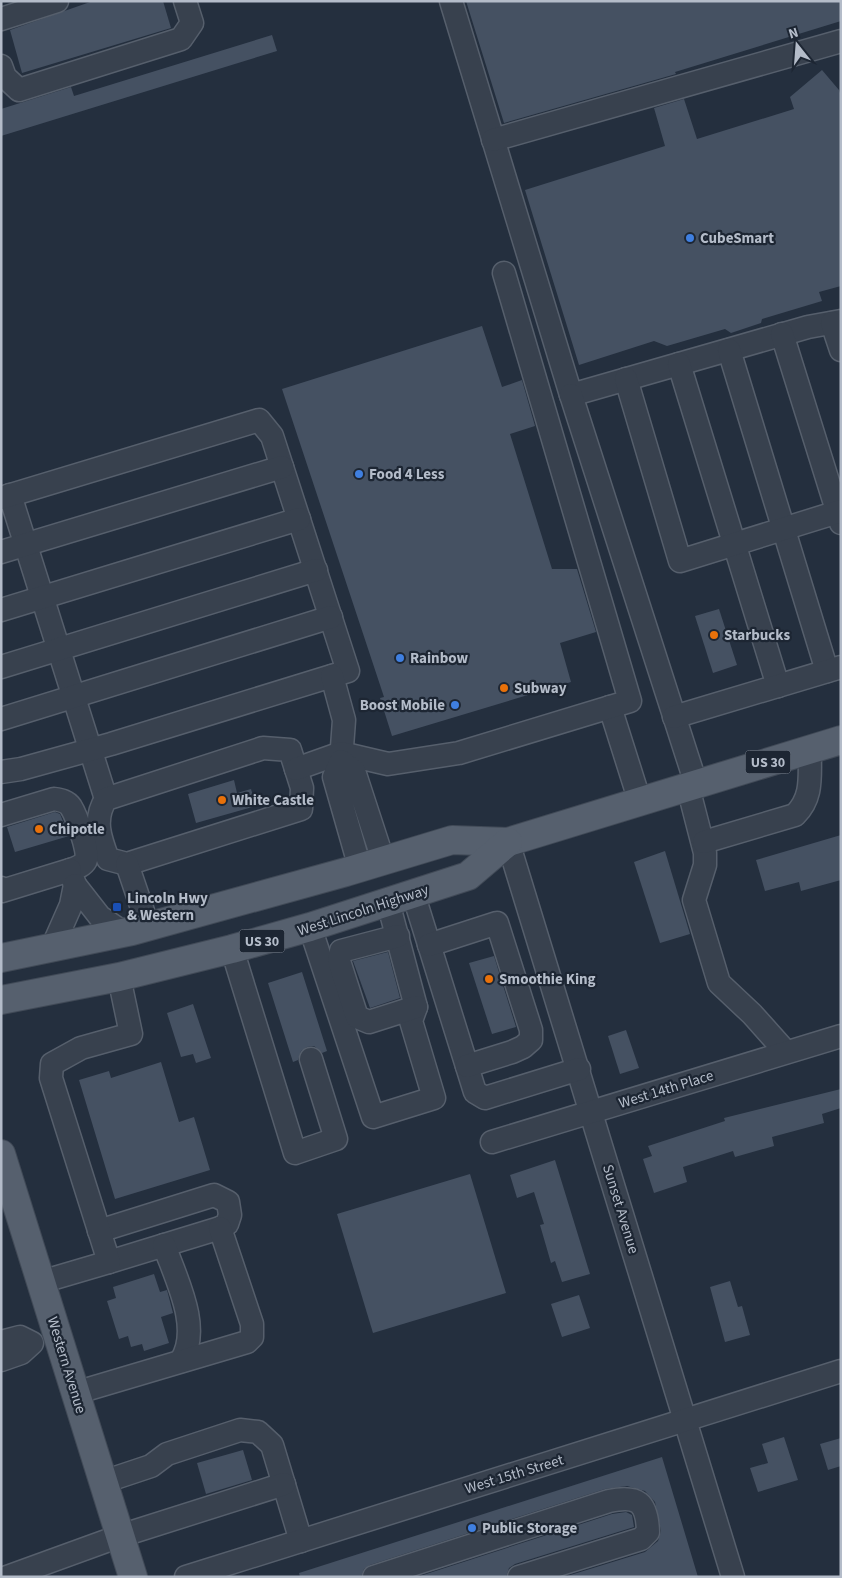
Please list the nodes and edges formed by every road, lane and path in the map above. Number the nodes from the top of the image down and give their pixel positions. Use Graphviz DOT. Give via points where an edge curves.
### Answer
graph roads {
  1 [pos="57,1"];
  2 [pos="185,1"];
  3 [pos="451,1"];
  4 [pos="1,19"];
  5 [pos="841,42"];
  6 [pos="1,66"];
  7 [pos="493,140"];
  8 [pos="504,273"];
  9 [pos="837,322"];
  10 [pos="782,334"];
  11 [pos="729,350"];
  12 [pos="841,350"];
  13 [pos="679,364"];
  14 [pos="626,379"];
  15 [pos="571,395"];
  16 [pos="282,468"];
  17 [pos="6,497"];
  18 [pos="840,515"];
  19 [pos="299,519"];
  20 [pos="784,528"];
  21 [pos="734,544"];
  22 [pos="26,545"];
  23 [pos="1,552"];
  24 [pos="316,570"];
  25 [pos="42,598"];
  26 [pos="1,610"];
  27 [pos="331,616"];
  28 [pos="59,649"];
  29 [pos="1,667"];
  30 [pos="834,669"];
  31 [pos="332,676"];
  32 [pos="778,686"];
  33 [pos="74,697"];
  34 [pos="610,707"];
  35 [pos="674,717"];
  36 [pos="1,719"];
  37 [pos="841,740"];
  38 [pos="90,749"];
  39 [pos="810,749"];
  40 [pos="341,757"];
  41 [pos="296,769"];
  42 [pos="1,772"];
  43 [pos="692,786"];
  44 [pos="106,799"];
  45 [pos="640,802"];
  46 [pos="1,815"];
  47 [pos="508,842"];
  48 [pos="704,842"];
  49 [pos="127,864"];
  50 [pos="372,864"];
  51 [pos="76,873"];
  52 [pos="1,888"];
  53 [pos="400,898"];
  54 [pos="310,927"];
  55 [pos="136,930"];
  56 [pos="398,936"];
  57 [pos="429,945"];
  58 [pos="52,948"];
  59 [pos="232,949"];
  60 [pos="1,958"];
  61 [pos="119,977"];
  62 [pos="1,1000"];
  63 [pos="414,1014"];
  64 [pos="841,1036"];
  65 [pos="348,1041"];
  66 [pos="786,1052"];
  67 [pos="311,1059"];
  68 [pos="467,1066"];
  69 [pos="579,1069"];
  70 [pos="592,1112"];
  71 [pos="492,1142"];
  72 [pos="2,1158"];
  73 [pos="220,1228"];
  74 [pos="99,1231"];
  75 [pos="164,1245"];
  76 [pos="109,1262"];
  77 [pos="41,1282"];
  78 [pos="57,1335"];
  79 [pos="1,1342"];
  80 [pos="32,1343"];
  81 [pos="1,1360"];
  82 [pos="181,1361"];
  83 [pos="841,1371"];
  84 [pos="75,1393"];
  85 [pos="685,1420"];
  86 [pos="103,1482"];
  87 [pos="284,1484"];
  88 [pos="120,1536"];
  89 [pos="301,1541"];
  90 [pos="6,1577"];
  91 [pos="133,1577"];
  92 [pos="186,1577"];
  93 [pos="374,1577"];
  94 [pos="519,1577"];
  95 [pos="733,1577"];
  1 -- 4 [label="street"];
  2 -- 6 [label="street" via="192,23 181,39 19,90 5,77"];
  3 -- 7 [label="street"];
  5 -- 7 [label="street"];
  7 -- 15 [label="street"];
  8 -- 34 [label="street" via="630,701"];
  9 -- 10 [label="street"];
  9 -- 12 [label="street"];
  10 -- 11 [label="street"];
  10 -- 18 [label="street"];
  11 -- 13 [label="street"];
  11 -- 20 [label="street"];
  13 -- 14 [label="street"];
  13 -- 21 [label="street"];
  14 -- 15 [label="street"];
  14 -- 21 [label="street" via="680,561"];
  15 -- 35 [label="street"];
  16 -- 17 [label="street" via="272,436 259,420"];
  16 -- 19 [label="street"];
  16 -- 22 [label="street"];
  17 -- 22 [label="street"];
  18 -- 20 [label="street"];
  19 -- 24 [label="street"];
  19 -- 25 [label="street"];
  20 -- 21 [label="street"];
  20 -- 30 [label="street"];
  21 -- 32 [label="street"];
  22 -- 23 [label="street"];
  22 -- 25 [label="street"];
  24 -- 27 [label="street"];
  24 -- 28 [label="street"];
  25 -- 26 [label="street"];
  25 -- 28 [label="street"];
  27 -- 31 [label="street" via="348,671"];
  27 -- 33 [label="street"];
  28 -- 29 [label="street"];
  28 -- 33 [label="street"];
  30 -- 32 [label="street"];
  31 -- 38 [label="street"];
  31 -- 40 [label="street" via="344,720"];
  32 -- 35 [label="street"];
  33 -- 36 [label="street"];
  33 -- 38 [label="street"];
  34 -- 40 [label="street" via="459,753 388,764"];
  34 -- 45 [label="street"];
  35 -- 43 [label="street"];
  37 -- 39 [label="main road, West Lincoln Highway / US 30"];
  38 -- 42 [label="street"];
  38 -- 44 [label="street"];
  39 -- 43 [label="main road, West Lincoln Highway / US 30"];
  39 -- 48 [label="street" via="809,794 805,805 794,815"];
  40 -- 41 [label="street"];
  40 -- 50 [label="street" via="354,771"];
  41 -- 44 [label="street" via="290,750 263,748"];
  41 -- 49 [label="street" via="302,788 301,809"];
  43 -- 45 [label="main road, West Lincoln Highway / US 30"];
  43 -- 48 [label="street"];
  44 -- 49 [label="street" via="98,811 100,839 108,859"];
  45 -- 47 [label="main road, West Lincoln Highway / US 30"];
  46 -- 51 [label="street" via="54,799 63,800 71,807 87,851 87,859"];
  47 -- 50 [label="main road, West Lincoln Highway / US 30" via="452,840"];
  47 -- 53 [label="main road, West Lincoln Highway / US 30" via="468,876"];
  47 -- 69 [label="street, Sunset Avenue"];
  48 -- 66 [label="street" via="705,865 694,900 719,983"];
  49 -- 55 [label="street"];
  50 -- 55 [label="main road, West Lincoln Highway / US 30"];
  51 -- 52 [label="street" via="2,891"];
  51 -- 55 [label="street" via="100,917"];
  51 -- 58 [label="street" via="71,905"];
  53 -- 54 [label="main road, West Lincoln Highway / US 30"];
  53 -- 56 [label="street"];
  53 -- 57 [label="street"];
  54 -- 59 [label="main road, West Lincoln Highway / US 30"];
  54 -- 65 [label="street"];
  55 -- 58 [label="main road, West Lincoln Highway / US 30"];
  56 -- 63 [label="street"];
  56 -- 63 [label="street" via="341,951 339,961 357,1017 369,1022"];
  57 -- 68 [label="street"];
  57 -- 68 [label="street" via="497,923 531,1030 531,1040 523,1047"];
  58 -- 60 [label="main road, West Lincoln Highway / US 30"];
  59 -- 61 [label="main road, West Lincoln Highway / US 30"];
  59 -- 67 [label="street" via="295,1153 336,1139"];
  61 -- 62 [label="main road, West Lincoln Highway / US 30"];
  61 -- 74 [label="street" via="132,1034 74,1052 52,1064 51,1078"];
  63 -- 65 [label="street"];
  63 -- 65 [label="street" via="434,1098 373,1117"];
  64 -- 66 [label="street, West 14th Place"];
  66 -- 70 [label="street, West 14th Place"];
  68 -- 69 [label="street" via="475,1092 485,1098"];
  69 -- 70 [label="street, Sunset Avenue"];
  70 -- 71 [label="street, West 14th Place"];
  70 -- 85 [label="street, Sunset Avenue"];
  72 -- 77 [label="main road, Western Avenue"];
  73 -- 74 [label="street" via="227,1224 230,1214 228,1202 214,1195"];
  73 -- 75 [label="street"];
  73 -- 82 [label="street" via="252,1324 252,1337 247,1342"];
  74 -- 76 [label="street"];
  75 -- 76 [label="street"];
  75 -- 82 [label="street" via="186,1307 188,1350"];
  76 -- 77 [label="street"];
  77 -- 78 [label="main road, Western Avenue"];
  78 -- 80 [label="street"];
  78 -- 84 [label="main road, Western Avenue"];
  79 -- 80 [label="street" via="20,1337"];
  80 -- 81 [label="street" via="21,1353"];
  82 -- 84 [label="street"];
  83 -- 85 [label="street, West 15th Street"];
  84 -- 86 [label="main road, Western Avenue"];
  85 -- 89 [label="street, West 15th Street"];
  85 -- 95 [label="street, Sunset Avenue"];
  86 -- 87 [label="street" via="150,1466 167,1454 240,1430 258,1432 272,1445"];
  86 -- 88 [label="main road, Western Avenue"];
  87 -- 88 [label="street"];
  87 -- 89 [label="street"];
  88 -- 90 [label="street"];
  88 -- 91 [label="main road, Western Avenue"];
  89 -- 92 [label="street, West 15th Street"];
  93 -- 94 [label="street" via="610,1501 636,1499 644,1506 648,1532 641,1539"];
}
